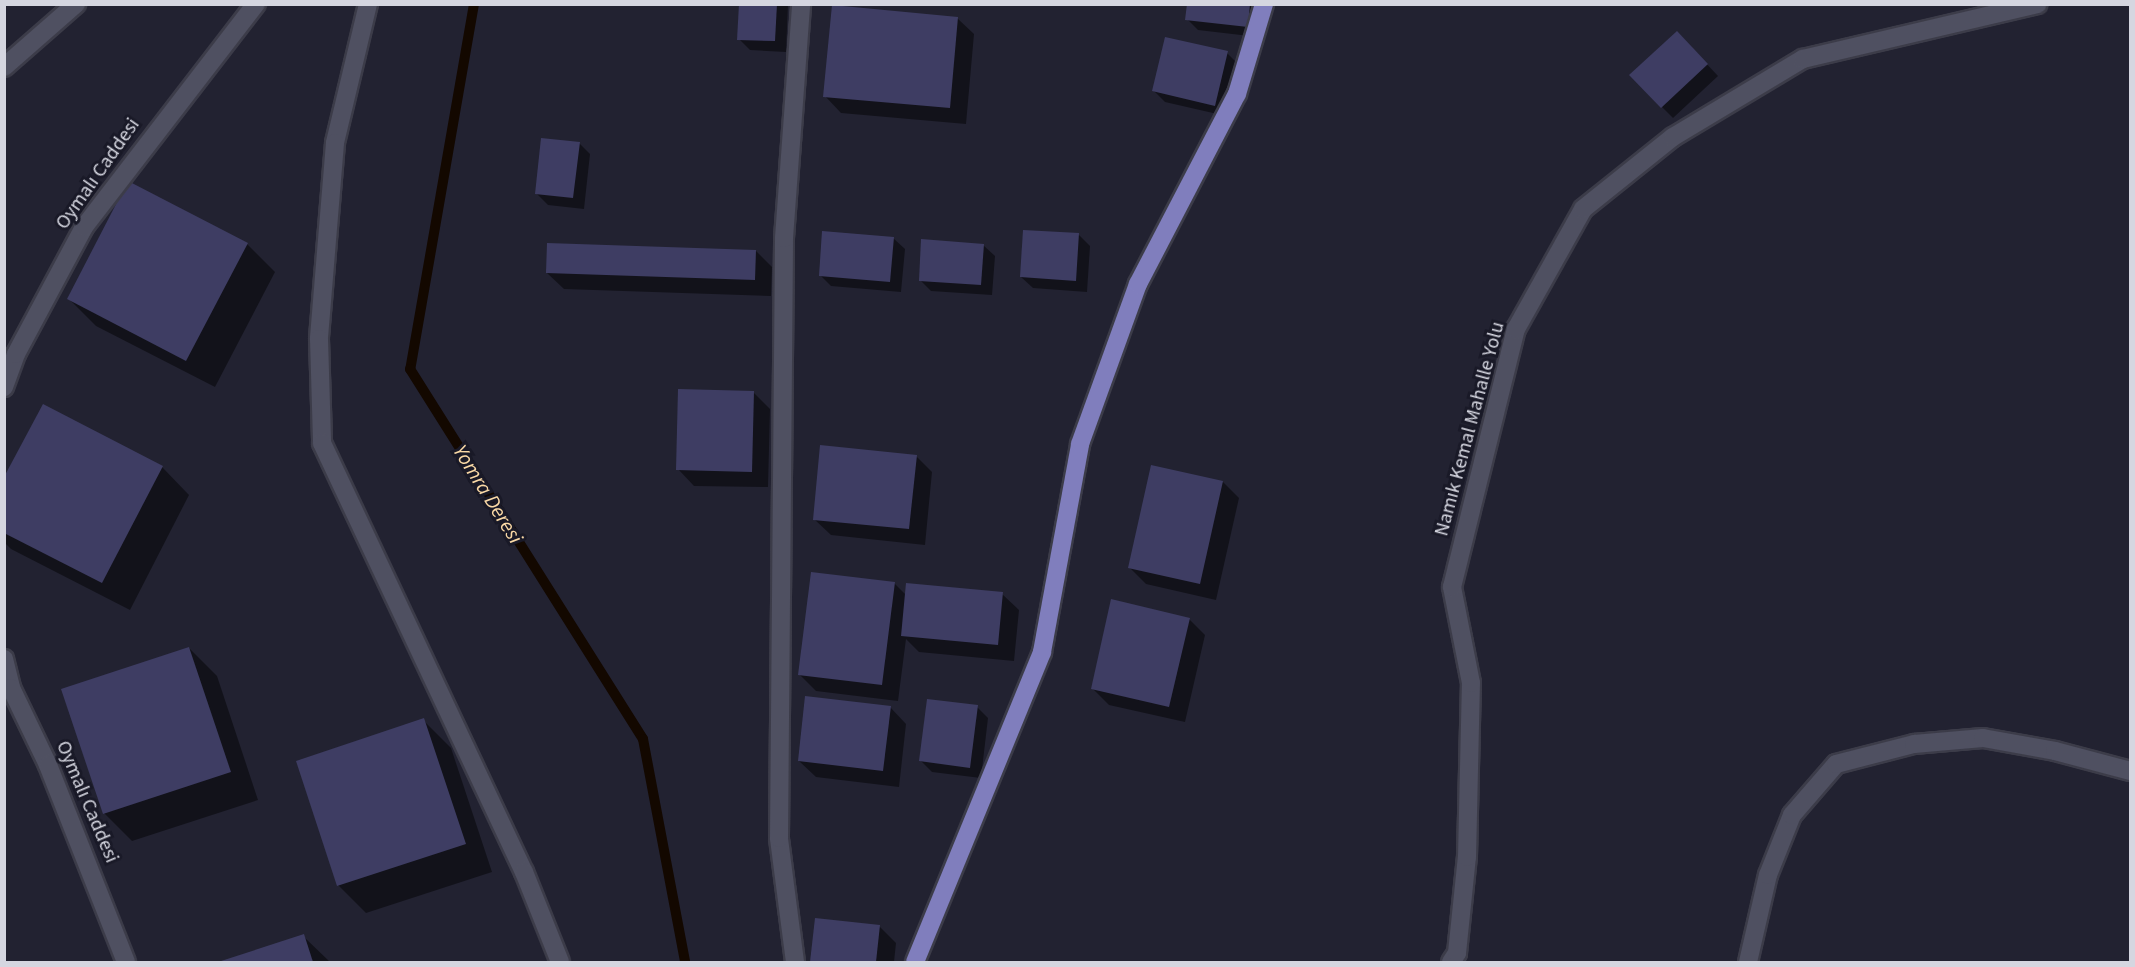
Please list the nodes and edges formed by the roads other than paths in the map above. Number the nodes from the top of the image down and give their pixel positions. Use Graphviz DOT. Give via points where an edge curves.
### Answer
graph roads {
  1 [pos="76,4"];
  2 [pos="256,4"];
  3 [pos="368,4"];
  4 [pos="801,4"];
  5 [pos="1264,4"];
  6 [pos="2038,4"];
  7 [pos="4,67"];
  8 [pos="4,387"];
  9 [pos="4,659"];
  10 [pos="2130,771"];
  11 [pos="126,963"];
  12 [pos="560,963"];
  13 [pos="795,963"];
  14 [pos="915,963"];
  15 [pos="1452,963"];
  16 [pos="1748,963"];
  1 -- 7 [label="street"];
  2 -- 8 [label="street, Oymalı Caddesi" via="84,227 16,354"];
  3 -- 12 [label="street" via="335,143 320,339 322,443 524,872"];
  4 -- 13 [label="street" via="784,238 778,838"];
  5 -- 14 [label="main road" via="1237,94 1134,295 1080,444 1042,652"];
  6 -- 15 [label="street, Namık Kemal Mahalle Yolu" via="1803,59 1673,137 1583,209 1516,329 1452,587 1471,693 1467,856 1457,953"];
  9 -- 11 [label="street, Oymalı Caddesi" via="12,688 48,765"];
  10 -- 16 [label="street" via="2055,751 1983,738 1914,744 1836,764 1792,815 1768,875"];
}
